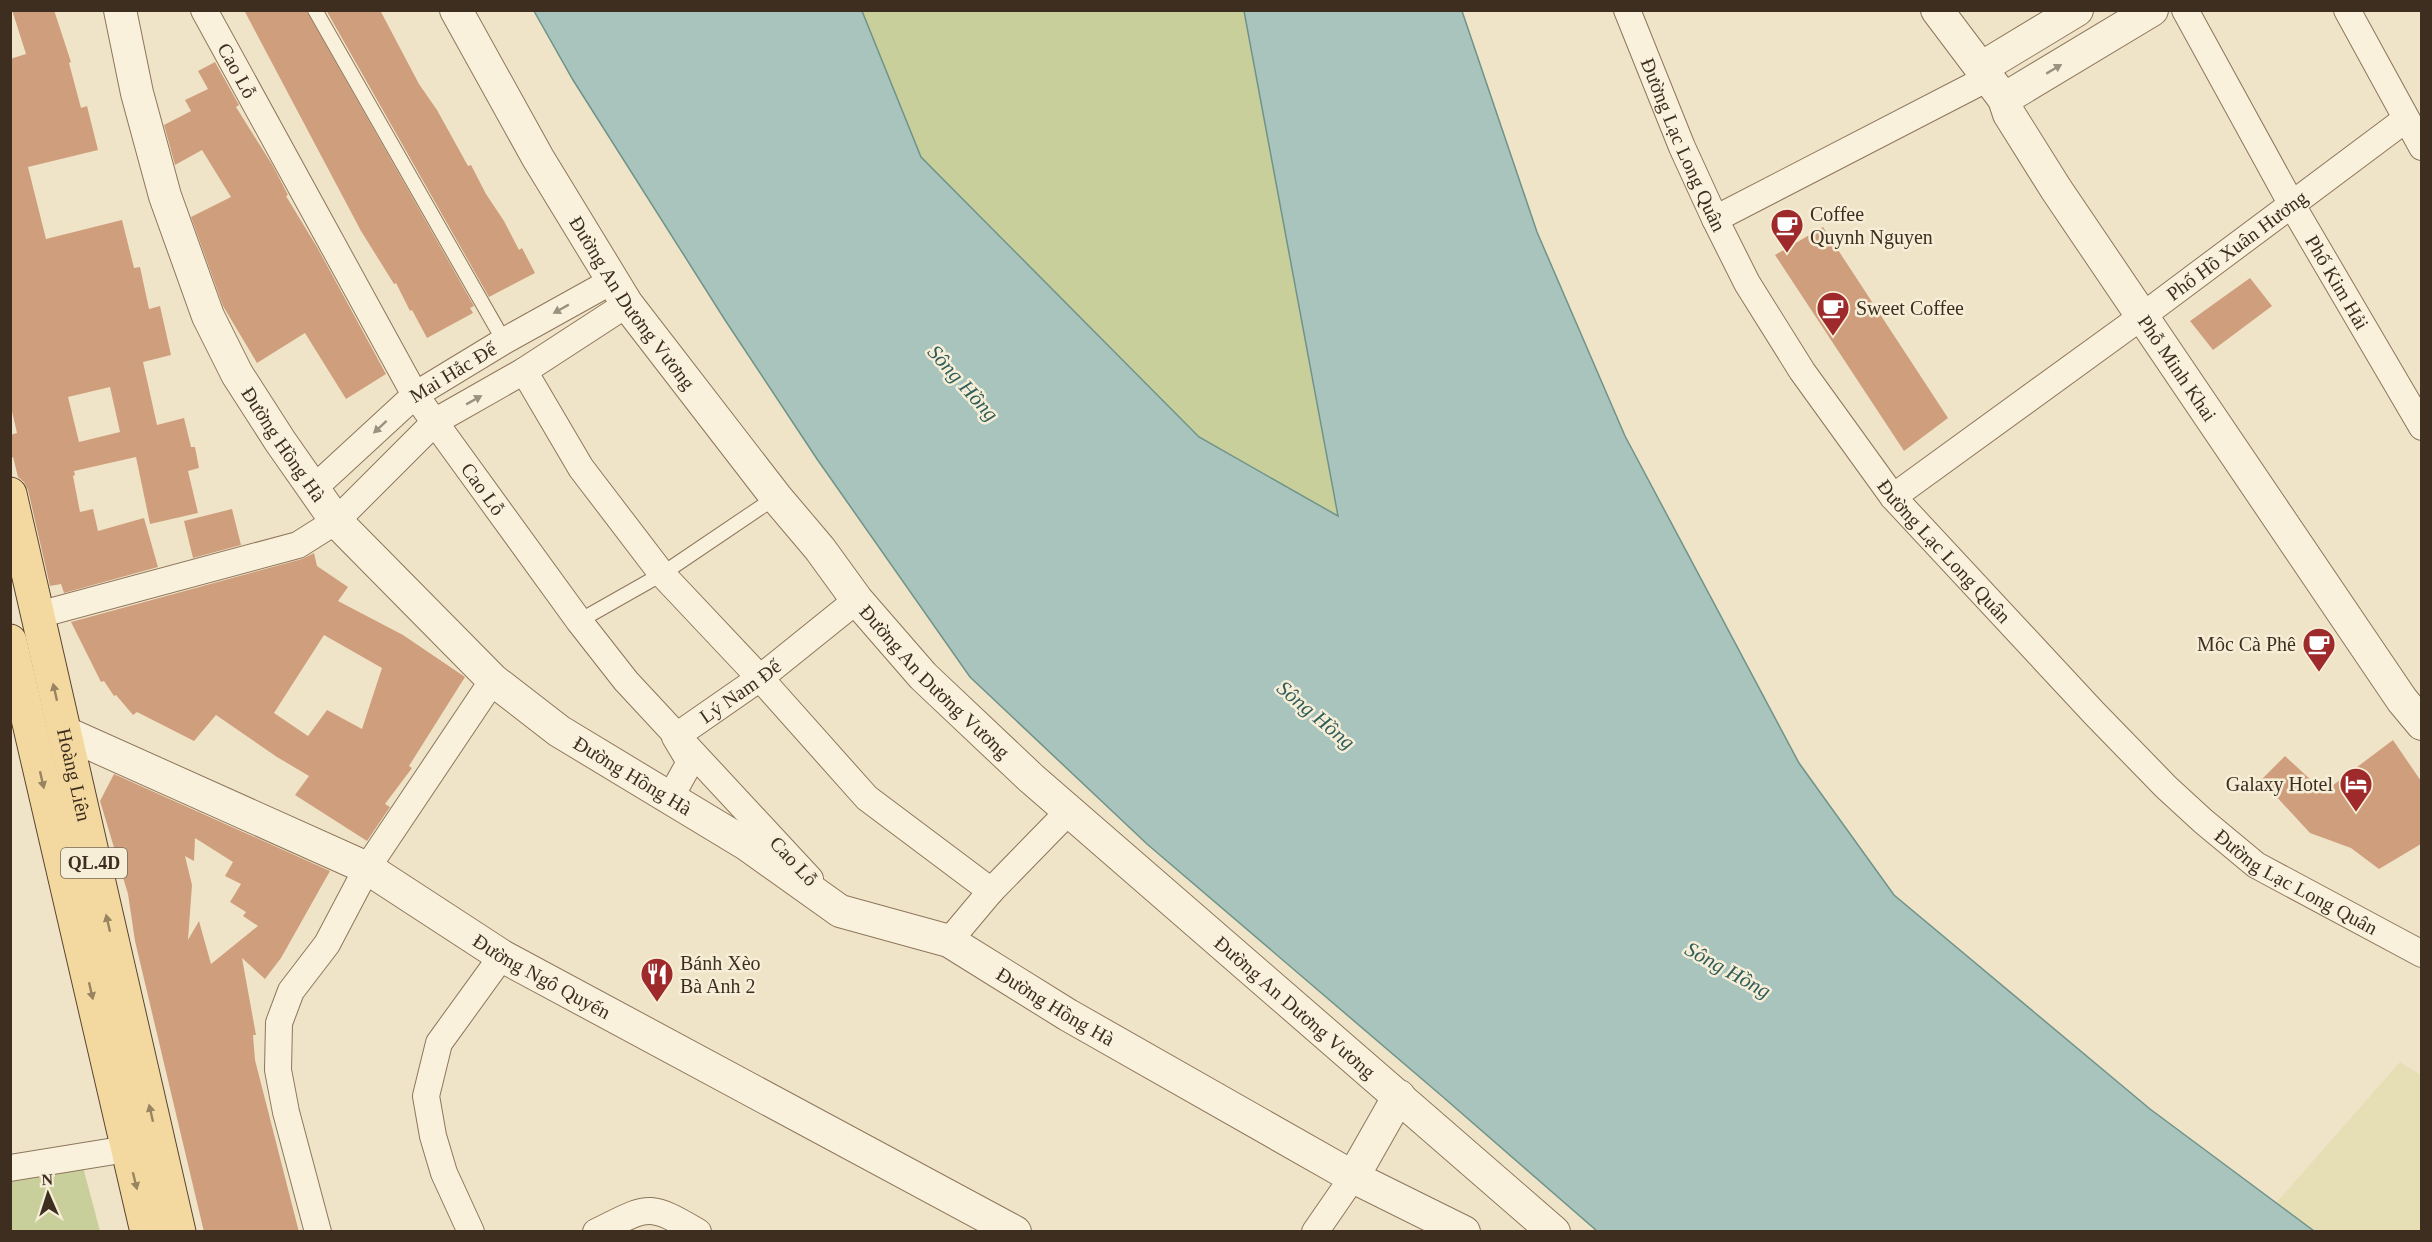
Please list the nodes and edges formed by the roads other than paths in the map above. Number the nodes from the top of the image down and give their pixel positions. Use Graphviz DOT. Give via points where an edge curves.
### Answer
graph roads {
  1 [pos="204,10"];
  2 [pos="315,10"];
  3 [pos="456,10"];
  4 [pos="1627,10"];
  5 [pos="1937,10"];
  6 [pos="2077,10"];
  7 [pos="2152,10"];
  8 [pos="2185,10"];
  9 [pos="2347,10"];
  10 [pos="125,12"];
  11 [pos="1991,82"];
  12 [pos="2406,119"];
  13 [pos="2421,147"];
  14 [pos="2292,205"];
  15 [pos="1715,219"];
  16 [pos="619,292"];
  17 [pos="2141,317"];
  18 [pos="504,340"];
  19 [pos="524,371"];
  20 [pos="415,395"];
  21 [pos="435,422"];
  22 [pos="2421,427"];
  23 [pos="312,489"];
  24 [pos="10,494"];
  25 [pos="776,497"];
  26 [pos="1893,497"];
  27 [pos="336,521"];
  28 [pos="662,574"];
  29 [pos="857,600"];
  30 [pos="38,615"];
  31 [pos="579,621"];
  32 [pos="10,641"];
  33 [pos="760,678"];
  34 [pos="493,680"];
  35 [pos="2421,724"];
  36 [pos="64,732"];
  37 [pos="32,737"];
  38 [pos="675,737"];
  39 [pos="670,798"];
  40 [pos="1070,810"];
  41 [pos="367,868"];
  42 [pos="991,891"];
  43 [pos="840,911"];
  44 [pos="949,941"];
  45 [pos="2421,954"];
  46 [pos="502,956"];
  47 [pos="1399,1096"];
  48 [pos="127,1149"];
  49 [pos="159,1151"];
  50 [pos="10,1168"];
  51 [pos="1353,1177"];
  52 [pos="147,1232"];
  53 [pos="179,1232"];
  54 [pos="318,1232"];
  55 [pos="471,1232"];
  56 [pos="596,1232"];
  57 [pos="698,1232"];
  58 [pos="1015,1232"];
  59 [pos="1315,1232"];
  60 [pos="1464,1232"];
  61 [pos="1554,1232"];
  1 -- 20 [label="street, Cao Lỗ"];
  2 -- 18 [label="lane"];
  3 -- 16 [label="street, Đường An Dương Vương" via="538,158"];
  4 -- 15 [label="street, Đường Lạc Long Quân"];
  5 -- 11 [label="street, Phỗ Minh Khai"];
  6 -- 11 [label="street"];
  11 -- 7 [label="street, one-way"];
  8 -- 14 [label="street, Phố Kim Hải"];
  9 -- 12 [label="street"];
  10 -- 23 [label="street, Đường Hồng Hà" via="137,93 165,196 208,316 237,374"];
  11 -- 15 [label="street"];
  11 -- 17 [label="street, Phỗ Minh Khai"];
  12 -- 13 [label="street"];
  12 -- 14 [label="street, Phố Hồ Xuân Hương"];
  14 -- 17 [label="street, Phố Hồ Xuân Hương"];
  14 -- 22 [label="street, Phố Kim Hải"];
  15 -- 26 [label="street, Đường Lạc Long Quân" via="1748,283 1802,371"];
  16 -- 18 [label="street, Mai Hắc Đế, one-way"];
  16 -- 19 [label="street, Mai Hắc Đế"];
  16 -- 25 [label="street, Đường An Dương Vương"];
  17 -- 26 [label="street, Phố Hồ Xuân Hương"];
  17 -- 35 [label="street, Phỗ Minh Khai"];
  18 -- 20 [label="street, Mai Hắc Đế"];
  21 -- 19 [label="street, Mai Hắc Đế, one-way"];
  19 -- 28 [label="street" via="581,468"];
  20 -- 21 [label="street, Cao Lỗ"];
  20 -- 23 [label="street, Mai Hắc Đế, one-way"];
  21 -- 27 [label="street, Mai Hắc Đế"];
  21 -- 31 [label="street, Cao Lỗ"];
  23 -- 27 [label="street, Đường Hồng Hà"];
  24 -- 30 [label="main road, Hoàng Liên / QL.4D"];
  25 -- 28 [label="lane"];
  25 -- 29 [label="street, Đường An Dương Vương"];
  26 -- 45 [label="street, Đường Lạc Long Quân" via="2094,713 2203,821 2256,865"];
  27 -- 30 [label="street, Mai Hắc Đế" via="298,545"];
  27 -- 34 [label="street, Đường Hồng Hà"];
  28 -- 31 [label="lane"];
  28 -- 33 [label="street"];
  29 -- 33 [label="street, Lý Nam Đế"];
  29 -- 40 [label="street, Đường An Dương Vương" via="923,676"];
  36 -- 30 [label="main road, Hoàng Liên / QL.4D, one-way"];
  31 -- 38 [label="street, Cao Lỗ"];
  32 -- 37 [label="main road, Hoàng Liên / QL.4D"];
  33 -- 38 [label="street, Lý Nam Đế"];
  33 -- 42 [label="street" via="867,798"];
  34 -- 39 [label="street, Đường Hồng Hà" via="559,730"];
  34 -- 41 [label="street"];
  36 -- 37 [label="main road"];
  36 -- 41 [label="street, Đường Ngô Quyến"];
  49 -- 36 [label="main road, Hoàng Liên / QL.4D, one-way"];
  37 -- 48 [label="main road, Hoàng Liên / QL.4D, one-way"];
  38 -- 39 [label="street" via="690,762"];
  38 -- 43 [label="street, Cao Lỗ"];
  39 -- 43 [label="street, Đường Hồng Hà" via="746,844"];
  40 -- 42 [label="street"];
  40 -- 47 [label="street, Đường An Dương Vương"];
  41 -- 46 [label="street, Đường Ngô Quyến"];
  41 -- 54 [label="street" via="327,944 291,992 279,1023 278,1070"];
  42 -- 44 [label="street"];
  43 -- 44 [label="street, Đường Hồng Hà"];
  44 -- 51 [label="street, Đường Hồng Hà" via="1068,1015"];
  46 -- 55 [label="street" via="439,1043 426,1096 444,1173"];
  46 -- 58 [label="street, Đường Ngô Quyến"];
  47 -- 51 [label="street"];
  47 -- 61 [label="street, Đường An Dương Vương"];
  48 -- 49 [label="main road"];
  48 -- 50 [label="street"];
  48 -- 52 [label="main road, Hoàng Liên / QL.4D, one-way"];
  49 -- 53 [label="main road, Hoàng Liên / QL.4D"];
  51 -- 59 [label="street"];
  51 -- 60 [label="street, Đường Hồng Hà"];
  56 -- 57 [label="street" via="649,1209 671,1215"];
}
